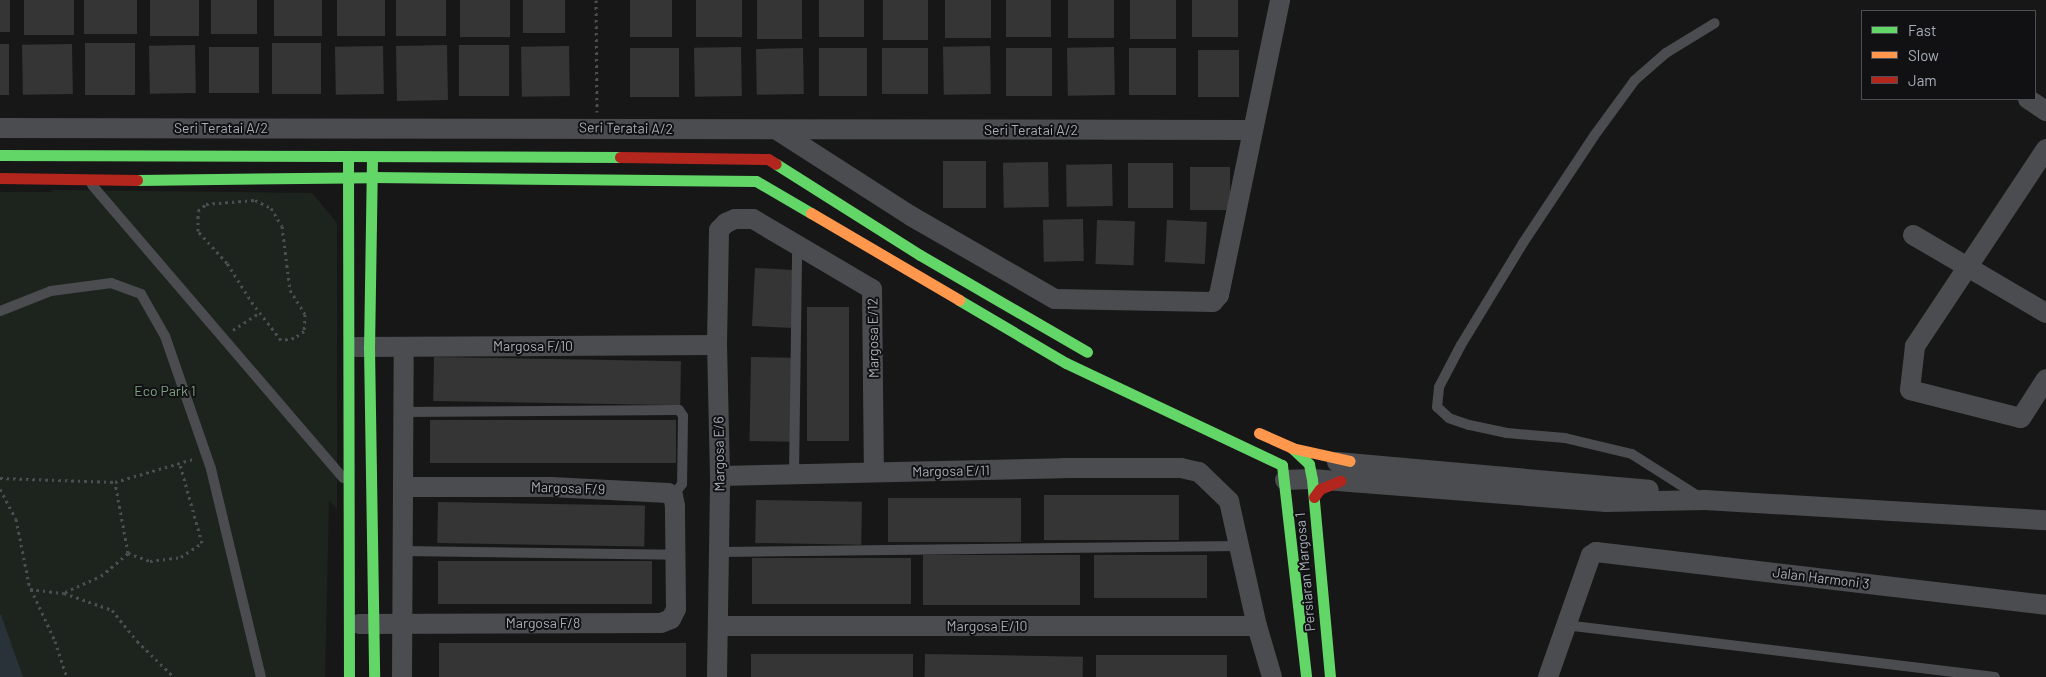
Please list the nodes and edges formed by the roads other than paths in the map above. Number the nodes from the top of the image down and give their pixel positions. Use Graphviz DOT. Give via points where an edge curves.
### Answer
graph roads {
  1 [pos="1280,0"];
  2 [pos="1715,23"];
  3 [pos="2030,100"];
  4 [pos="2046,111"];
  5 [pos="0,128"];
  6 [pos="777,130"];
  7 [pos="1252,130"];
  8 [pos="2046,149"];
  9 [pos="372,154"];
  10 [pos="0,155"];
  11 [pos="348,155"];
  12 [pos="597,155"];
  13 [pos="727,158"];
  14 [pos="372,177"];
  15 [pos="0,178"];
  16 [pos="349,178"];
  17 [pos="596,179"];
  18 [pos="88,180"];
  19 [pos="728,181"];
  20 [pos="719,230"];
  21 [pos="1913,234"];
  22 [pos="797,244"];
  23 [pos="1968,270"];
  24 [pos="0,311"];
  25 [pos="2046,314"];
  26 [pos="717,345"];
  27 [pos="359,347"];
  28 [pos="404,347"];
  29 [pos="1095,356"];
  30 [pos="2046,379"];
  31 [pos="404,412"];
  32 [pos="1247,427"];
  33 [pos="1350,461"];
  34 [pos="1286,464"];
  35 [pos="874,472"];
  36 [pos="794,474"];
  37 [pos="720,476"];
  38 [pos="1312,480"];
  39 [pos="350,487"];
  40 [pos="403,487"];
  41 [pos="673,496"];
  42 [pos="1697,500"];
  43 [pos="2046,520"];
  44 [pos="1239,546"];
  45 [pos="402,551"];
  46 [pos="717,552"];
  47 [pos="676,556"];
  48 [pos="2046,605"];
  49 [pos="350,624"];
  50 [pos="376,624"];
  51 [pos="403,624"];
  52 [pos="1565,625"];
  53 [pos="718,626"];
  54 [pos="1257,626"];
  55 [pos="261,677"];
  56 [pos="349,677"];
  57 [pos="374,677"];
  58 [pos="402,677"];
  59 [pos="717,677"];
  60 [pos="1272,677"];
  61 [pos="1306,677"];
  62 [pos="1330,677"];
  63 [pos="1548,677"];
  64 [pos="1995,677"];
  1 -- 7 [label="street"];
  2 -- 42 [label="lane" via="1666,53 1635,80 1594,136 1461,345 1439,388 1437,407 1448,418 1469,425 1507,433 1565,438 1632,454"];
  3 -- 4 [label="street"];
  5 -- 6 [label="street, Seri Teratai A/2"];
  6 -- 7 [label="street, Seri Teratai A/2"];
  6 -- 7 [label="street" via="911,216 1055,299 1213,302 1219,295"];
  8 -- 23 [label="street"];
  9 -- 11 [label="street"];
  9 -- 12 [label="street"];
  9 -- 14 [label="street"];
  10 -- 11 [label="street"];
  11 -- 16 [label="street"];
  12 -- 13 [label="street"];
  12 -- 17 [label="street"];
  13 -- 19 [label="street"];
  13 -- 29 [label="street" via="768,159 920,255"];
  14 -- 16 [label="street"];
  14 -- 17 [label="street"];
  14 -- 27 [label="street"];
  15 -- 18 [label="street"];
  16 -- 18 [label="street"];
  16 -- 27 [label="street"];
  17 -- 19 [label="street"];
  18 -- 39 [label="lane"];
  19 -- 34 [label="street" via="756,181 1066,363"];
  20 -- 22 [label="street, Margosa E/12" via="735,219 752,220"];
  20 -- 26 [label="street, Margosa E/6"];
  21 -- 23 [label="street"];
  22 -- 35 [label="street, Margosa E/12" via="872,290"];
  22 -- 36 [label="lane"];
  23 -- 25 [label="street"];
  23 -- 30 [label="street" via="1915,346 1910,390 2021,418"];
  24 -- 55 [label="lane" via="51,290 111,283 141,294 165,336 206,454"];
  26 -- 28 [label="street, Margosa F/10"];
  26 -- 37 [label="street, Margosa E/6"];
  27 -- 28 [label="street, Margosa F/10"];
  27 -- 39 [label="street"];
  27 -- 50 [label="street"];
  28 -- 31 [label="street"];
  31 -- 40 [label="street"];
  31 -- 41 [label="lane" via="679,410 683,416 682,484"];
  32 -- 34 [label="street"];
  33 -- 34 [label="street"];
  33 -- 38 [label="street"];
  33 -- 42 [label="street" via="1655,490"];
  34 -- 38 [label="street"];
  34 -- 61 [label="street, Persiaran Margosa 1"];
  35 -- 36 [label="street, Margosa E/11"];
  35 -- 44 [label="street, Margosa E/11" via="1181,468 1199,472 1229,501"];
  36 -- 37 [label="street, Margosa E/11"];
  37 -- 46 [label="street, Margosa E/6"];
  38 -- 42 [label="street" via="1606,502"];
  38 -- 62 [label="street, Persiaran Margosa 1"];
  39 -- 49 [label="street"];
  40 -- 41 [label="street, Margosa F/9" via="551,487 662,492"];
  40 -- 45 [label="street"];
  41 -- 47 [label="street"];
  42 -- 43 [label="street"];
  44 -- 46 [label="lane"];
  44 -- 54 [label="street"];
  45 -- 47 [label="lane"];
  45 -- 51 [label="street"];
  46 -- 53 [label="street, Margosa E/6"];
  47 -- 51 [label="street, Margosa F/8" via="676,609 670,619 660,623"];
  48 -- 52 [label="street, Jalan Harmoni 3" via="1596,552 1591,555"];
  49 -- 50 [label="street, Margosa F/8"];
  49 -- 56 [label="street"];
  50 -- 51 [label="street, Margosa F/8"];
  50 -- 57 [label="street"];
  51 -- 58 [label="street"];
  52 -- 63 [label="street"];
  52 -- 64 [label="lane"];
  53 -- 54 [label="street, Margosa E/10"];
  53 -- 59 [label="street, Margosa E/6"];
  54 -- 60 [label="street"];
}
